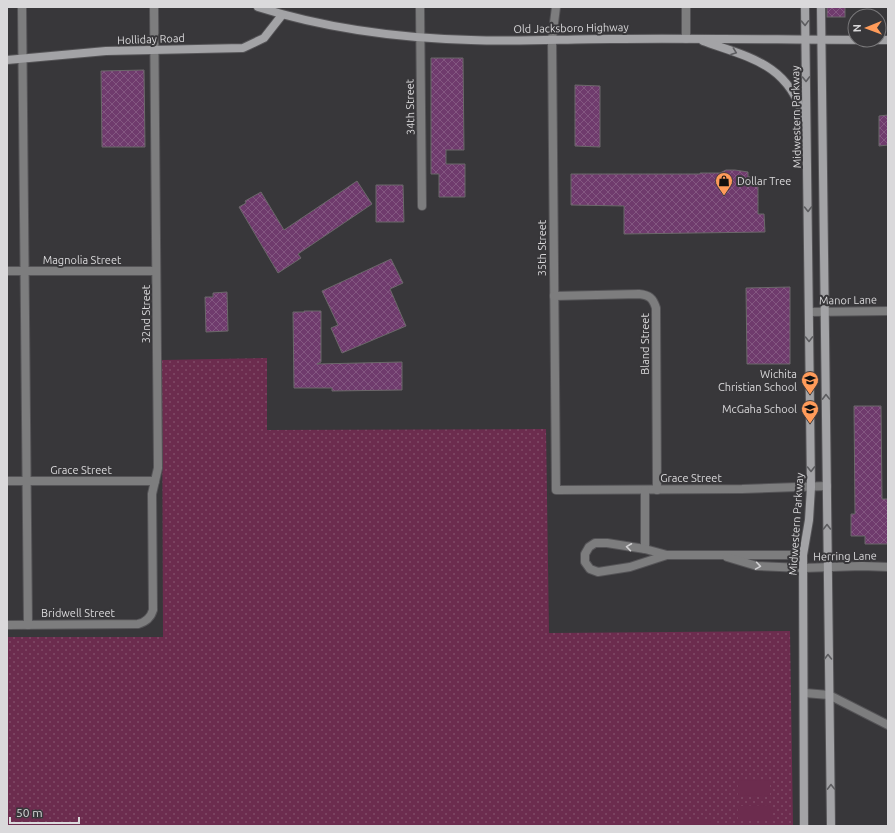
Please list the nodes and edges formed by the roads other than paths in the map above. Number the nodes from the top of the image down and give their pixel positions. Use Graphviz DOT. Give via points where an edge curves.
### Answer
graph roads {
  1 [pos="22,7"];
  2 [pos="154,7"];
  3 [pos="258,7"];
  4 [pos="420,7"];
  5 [pos="556,7"];
  6 [pos="686,7"];
  7 [pos="805,7"];
  8 [pos="821,7"];
  9 [pos="283,11"];
  10 [pos="420,38"];
  11 [pos="686,38"];
  12 [pos="552,39"];
  13 [pos="697,39"];
  14 [pos="806,40"];
  15 [pos="822,40"];
  16 [pos="888,40"];
  17 [pos="155,50"];
  18 [pos="22,58"];
  19 [pos="7,60"];
  20 [pos="807,127"];
  21 [pos="422,206"];
  22 [pos="7,271"];
  23 [pos="25,271"];
  24 [pos="156,271"];
  25 [pos="554,296"];
  26 [pos="888,311"];
  27 [pos="809,312"];
  28 [pos="825,312"];
  29 [pos="27,481"];
  30 [pos="155,481"];
  31 [pos="7,482"];
  32 [pos="827,486"];
  33 [pos="811,487"];
  34 [pos="556,490"];
  35 [pos="645,490"];
  36 [pos="657,490"];
  37 [pos="645,549"];
  38 [pos="667,555"];
  39 [pos="803,555"];
  40 [pos="720,556"];
  41 [pos="827,567"];
  42 [pos="888,567"];
  43 [pos="803,568"];
  44 [pos="148,619"];
  45 [pos="7,625"];
  46 [pos="28,625"];
  47 [pos="805,692"];
  48 [pos="828,694"];
  49 [pos="888,725"];
  50 [pos="804,826"];
  51 [pos="831,826"];
  1 -- 18 [label="street"];
  2 -- 17 [label="street, 32nd Street"];
  3 -- 9 [label="main road, Old Jacksboro Highway"];
  4 -- 10 [label="street, 34th Street"];
  5 -- 12 [label="street, 35th Street"];
  6 -- 11 [label="street"];
  7 -- 14 [label="main road, Midwestern Parkway, one-way"];
  8 -- 15 [label="main road"];
  9 -- 10 [label="main road, Old Jacksboro Highway" via="349,29"];
  9 -- 17 [label="main road, Holliday Road" via="264,38 243,48"];
  10 -- 12 [label="main road, Old Jacksboro Highway"];
  10 -- 21 [label="street, 34th Street"];
  11 -- 12 [label="main road, Old Jacksboro Highway"];
  11 -- 13 [label="main road, Old Jacksboro Highway"];
  12 -- 25 [label="street, 35th Street"];
  13 -- 14 [label="main road, Old Jacksboro Highway"];
  13 -- 20 [label="main road, one-way" via="764,63 785,80 799,102"];
  14 -- 15 [label="main road, Old Jacksboro Highway"];
  14 -- 20 [label="main road, Midwestern Parkway, one-way"];
  15 -- 16 [label="main road, Old Jacksboro Highway"];
  15 -- 28 [label="main road"];
  17 -- 18 [label="main road, Holliday Road"];
  17 -- 24 [label="street, 32nd Street"];
  18 -- 19 [label="main road, Holliday Road"];
  18 -- 23 [label="street"];
  20 -- 27 [label="main road, Midwestern Parkway, one-way"];
  22 -- 23 [label="street, Magnolia Street"];
  23 -- 24 [label="street, Magnolia Street"];
  23 -- 29 [label="street"];
  24 -- 30 [label="street, 32nd Street" via="158,468"];
  25 -- 34 [label="street, 35th Street"];
  25 -- 36 [label="street, Bland Street" via="639,294 649,295 654,302"];
  26 -- 28 [label="street, Manor Lane"];
  27 -- 28 [label="street, Manor Lane"];
  27 -- 33 [label="main road, Midwestern Parkway, one-way"];
  32 -- 28 [label="main road, one-way"];
  29 -- 30 [label="street, Grace Street"];
  29 -- 31 [label="street, Grace Street"];
  29 -- 46 [label="street"];
  30 -- 44 [label="street, 32nd Street" via="152,505 153,610"];
  32 -- 33 [label="street, Grace Street"];
  41 -- 32 [label="main road, one-way"];
  33 -- 36 [label="street, Grace Street"];
  33 -- 39 [label="main road, Midwestern Parkway"];
  34 -- 35 [label="street, Grace Street"];
  35 -- 36 [label="street, Grace Street"];
  35 -- 37 [label="street"];
  37 -- 38 [label="street"];
  37 -- 38 [label="street, one-way" via="595,543 585,554 585,562 590,569 598,572 630,567"];
  38 -- 40 [label="street"];
  39 -- 40 [label="street"];
  39 -- 43 [label="main road, Midwestern Parkway"];
  40 -- 43 [label="street, Herring Lane, one-way" via="757,566"];
  41 -- 42 [label="street, Herring Lane"];
  41 -- 43 [label="street, Herring Lane"];
  48 -- 41 [label="main road, one-way"];
  43 -- 47 [label="main road, Midwestern Parkway"];
  44 -- 46 [label="street, Bridwell Street" via="138,624"];
  45 -- 46 [label="street, Bridwell Street"];
  47 -- 48 [label="street"];
  47 -- 50 [label="main road, Midwestern Parkway"];
  48 -- 49 [label="street"];
  51 -- 48 [label="main road, one-way"];
}
